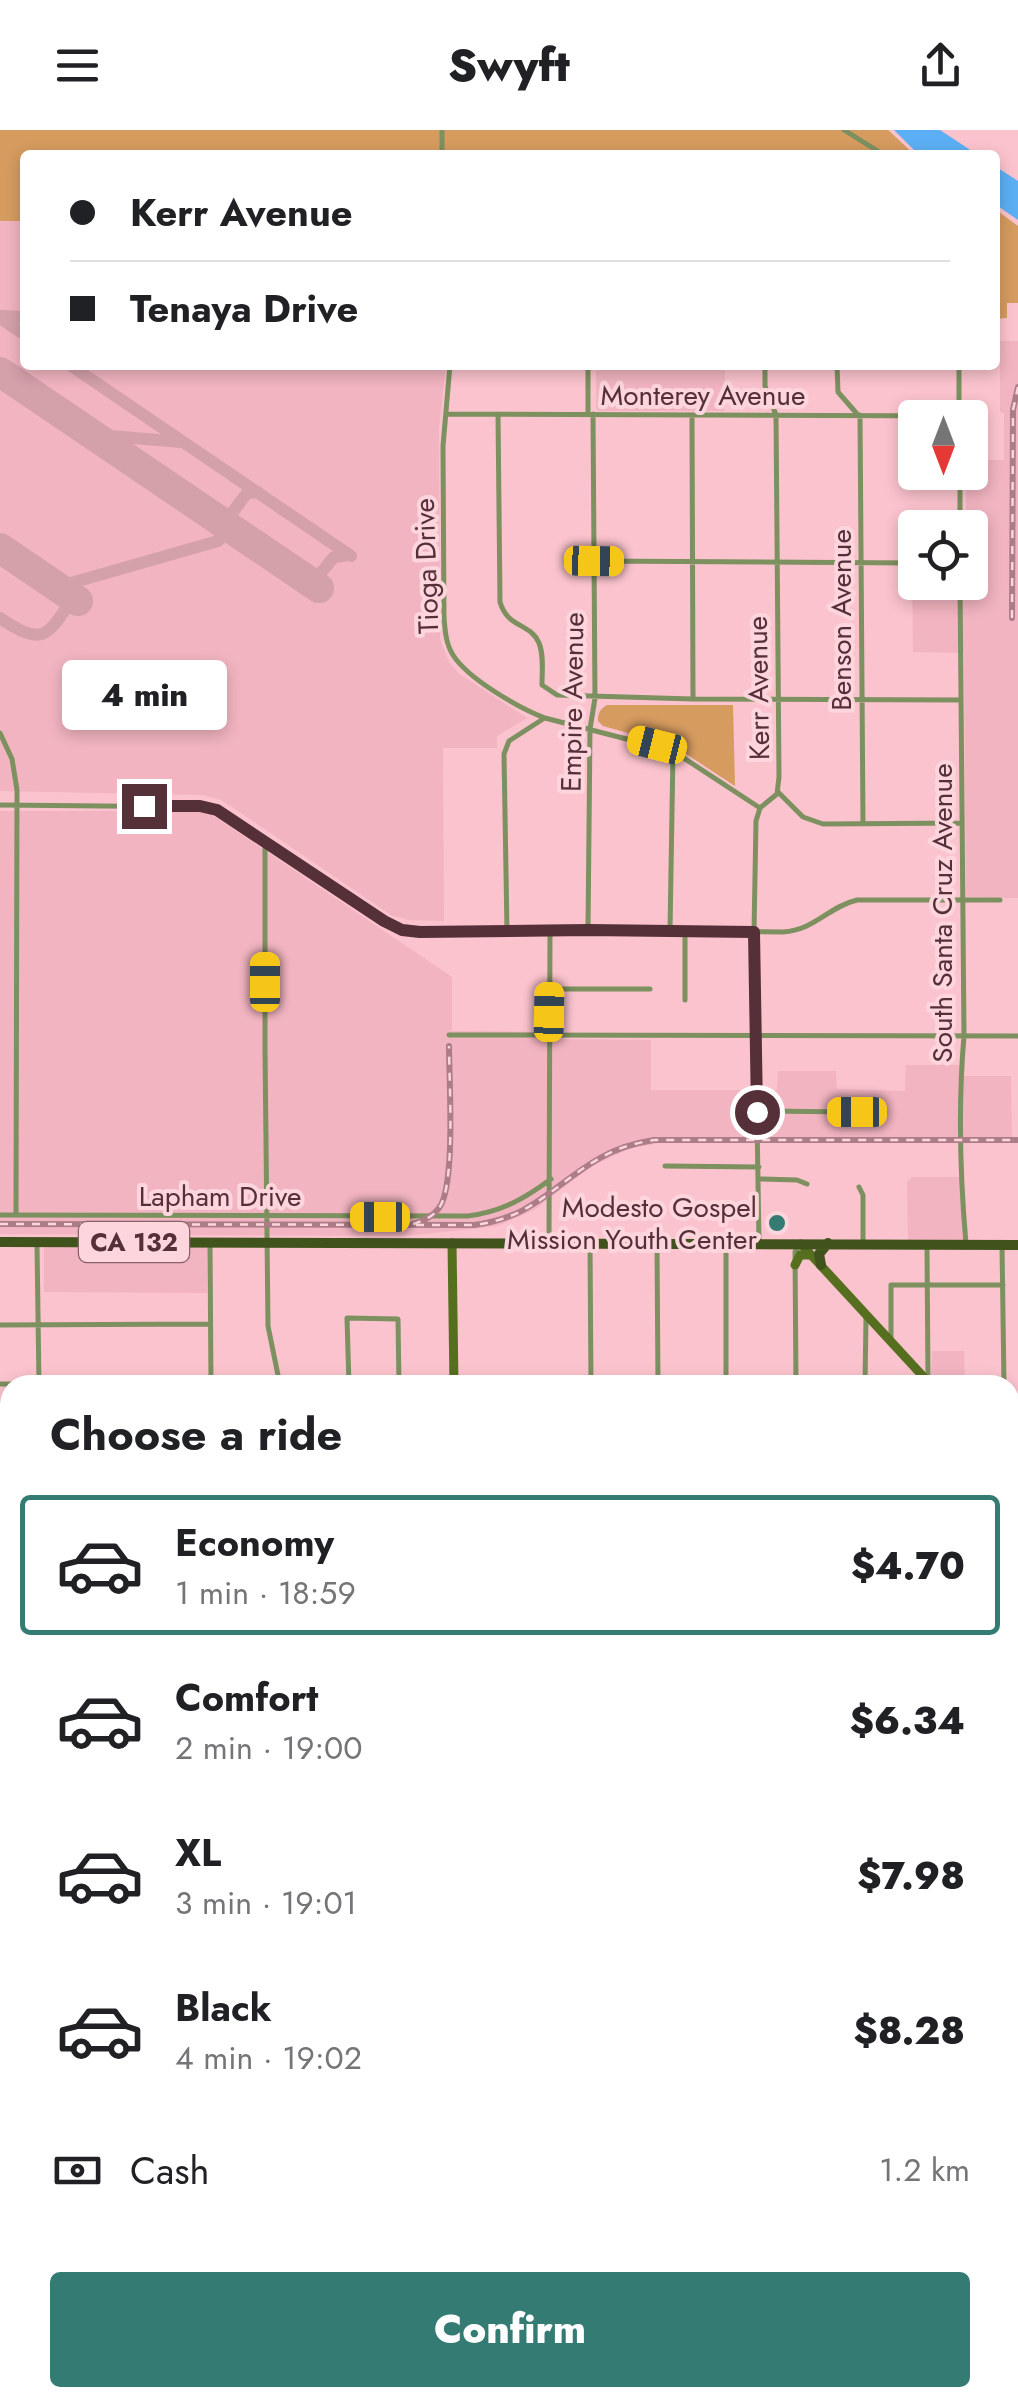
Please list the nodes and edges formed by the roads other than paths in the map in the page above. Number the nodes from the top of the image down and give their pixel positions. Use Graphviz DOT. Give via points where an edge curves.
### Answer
graph roads {
  1 [pos="844,130"];
  2 [pos="877,150"];
  3 [pos="450,370"];
  4 [pos="588,370"];
  5 [pos="765,370"];
  6 [pos="836,370"];
  7 [pos="959,370"];
  8 [pos="959,400"];
  9 [pos="446,414"];
  10 [pos="498,414"];
  11 [pos="591,414"];
  12 [pos="692,415"];
  13 [pos="776,415"];
  14 [pos="859,415"];
  15 [pos="898,416"];
  16 [pos="594,561"];
  17 [pos="692,562"];
  18 [pos="777,562"];
  19 [pos="861,563"];
  20 [pos="898,563"];
  21 [pos="960,600"];
  22 [pos="595,698"];
  23 [pos="692,699"];
  24 [pos="778,700"];
  25 [pos="861,700"];
  26 [pos="961,700"];
  27 [pos="544,718"];
  28 [pos="590,729"];
  29 [pos="0,732"];
  30 [pos="673,751"];
  31 [pos="778,792"];
  32 [pos="0,804"];
  33 [pos="17,805"];
  34 [pos="760,808"];
  35 [pos="962,823"];
  36 [pos="863,824"];
  37 [pos="265,841"];
  38 [pos="963,900"];
  39 [pos="1000,900"];
  40 [pos="550,930"];
  41 [pos="588,930"];
  42 [pos="506,931"];
  43 [pos="670,931"];
  44 [pos="685,931"];
  45 [pos="754,932"];
  46 [pos="549,989"];
  47 [pos="650,989"];
  48 [pos="685,1000"];
  49 [pos="449,1035"];
  50 [pos="549,1036"];
  51 [pos="756,1036"];
  52 [pos="964,1036"];
  53 [pos="1018,1036"];
  54 [pos="757,1112"];
  55 [pos="857,1112"];
  56 [pos="665,1166"];
  57 [pos="759,1166"];
  58 [pos="551,1179"];
  59 [pos="760,1180"];
  60 [pos="807,1184"];
  61 [pos="859,1187"];
  62 [pos="0,1215"];
  63 [pos="16,1215"];
  64 [pos="266,1217"];
  65 [pos="0,1242"];
  66 [pos="37,1242"];
  67 [pos="268,1242"];
  68 [pos="210,1243"];
  69 [pos="452,1243"];
  70 [pos="549,1243"];
  71 [pos="657,1243"];
  72 [pos="726,1243"];
  73 [pos="828,1243"];
  74 [pos="863,1243"];
  75 [pos="590,1244"];
  76 [pos="759,1244"];
  77 [pos="800,1244"];
  78 [pos="927,1244"];
  79 [pos="966,1244"];
  80 [pos="1002,1245"];
  81 [pos="1018,1245"];
  82 [pos="812,1255"];
  83 [pos="795,1265"];
  84 [pos="821,1265"];
  85 [pos="927,1284"];
  86 [pos="1002,1285"];
  87 [pos="866,1314"];
  88 [pos="210,1324"];
  89 [pos="0,1325"];
  90 [pos="38,1325"];
  91 [pos="891,1340"];
  92 [pos="39,1375"];
  93 [pos="211,1375"];
  94 [pos="279,1375"];
  95 [pos="349,1375"];
  96 [pos="400,1375"];
  97 [pos="454,1375"];
  98 [pos="592,1375"];
  99 [pos="658,1375"];
  100 [pos="726,1375"];
  101 [pos="796,1375"];
  102 [pos="865,1375"];
  103 [pos="922,1375"];
  104 [pos="929,1375"];
  105 [pos="1004,1375"];
  1 -- 2 [label="street"];
  3 -- 9 [label="street, Tioga Drive"];
  4 -- 11 [label="street, Empire Avenue"];
  5 -- 13 [label="street, Kerr Avenue"];
  6 -- 14 [label="street, Benson Avenue" via="838,392"];
  7 -- 8 [label="street"];
  9 -- 10 [label="street, Monterey Avenue"];
  9 -- 27 [label="street, Tioga Drive" via="448,642 473,676"];
  10 -- 11 [label="street, Monterey Avenue"];
  10 -- 22 [label="street" via="500,602 506,617 539,643 542,685 557,695"];
  11 -- 12 [label="street, Monterey Avenue"];
  11 -- 16 [label="street, Empire Avenue"];
  12 -- 13 [label="street, Monterey Avenue"];
  12 -- 17 [label="street"];
  13 -- 14 [label="street, Monterey Avenue"];
  13 -- 18 [label="street, Kerr Avenue"];
  14 -- 15 [label="street, Monterey Avenue"];
  14 -- 19 [label="street, Benson Avenue"];
  16 -- 17 [label="street"];
  16 -- 22 [label="street, Empire Avenue"];
  17 -- 18 [label="street"];
  17 -- 23 [label="street"];
  18 -- 19 [label="street"];
  18 -- 24 [label="street, Kerr Avenue"];
  19 -- 20 [label="street"];
  19 -- 25 [label="street, Benson Avenue"];
  21 -- 26 [label="street, South Santa Cruz Avenue"];
  22 -- 23 [label="street"];
  22 -- 28 [label="street, Empire Avenue"];
  23 -- 24 [label="street"];
  24 -- 25 [label="street"];
  24 -- 31 [label="street, Kerr Avenue"];
  25 -- 26 [label="street"];
  25 -- 36 [label="street, Benson Avenue"];
  26 -- 35 [label="street, South Santa Cruz Avenue"];
  27 -- 28 [label="street, Tioga Drive"];
  27 -- 42 [label="street" via="504,752"];
  28 -- 30 [label="street, Tioga Drive"];
  28 -- 41 [label="street, Empire Avenue"];
  29 -- 33 [label="street" via="15,770"];
  30 -- 34 [label="street, Tioga Drive"];
  30 -- 43 [label="street"];
  31 -- 34 [label="street, Kerr Avenue"];
  31 -- 36 [label="street" via="809,820"];
  32 -- 33 [label="street"];
  33 -- 37 [label="street" via="200,806"];
  33 -- 63 [label="street"];
  34 -- 45 [label="street"];
  35 -- 36 [label="street"];
  35 -- 38 [label="street, South Santa Cruz Avenue"];
  37 -- 42 [label="street" via="395,927"];
  37 -- 64 [label="street"];
  38 -- 39 [label="street"];
  38 -- 45 [label="street" via="857,900 800,930"];
  38 -- 52 [label="street, South Santa Cruz Avenue"];
  40 -- 41 [label="street"];
  40 -- 42 [label="street"];
  40 -- 46 [label="street"];
  41 -- 43 [label="street"];
  43 -- 44 [label="street"];
  44 -- 45 [label="street"];
  44 -- 48 [label="street"];
  45 -- 51 [label="street"];
  46 -- 47 [label="street"];
  46 -- 50 [label="street"];
  49 -- 50 [label="street"];
  50 -- 51 [label="street"];
  50 -- 58 [label="street"];
  51 -- 52 [label="street"];
  51 -- 54 [label="street"];
  52 -- 53 [label="street"];
  52 -- 79 [label="street, South Santa Cruz Avenue"];
  54 -- 55 [label="street"];
  54 -- 57 [label="street"];
  56 -- 57 [label="street"];
  57 -- 59 [label="street"];
  58 -- 64 [label="street, Lapham Drive" via="514,1204 480,1214"];
  58 -- 70 [label="street"];
  59 -- 60 [label="street"];
  59 -- 76 [label="street"];
  61 -- 74 [label="street"];
  62 -- 63 [label="street, Lapham Drive"];
  63 -- 64 [label="street, Lapham Drive"];
  64 -- 67 [label="street"];
  65 -- 66 [label="main road, CA 132"];
  66 -- 68 [label="main road, CA 132"];
  66 -- 90 [label="street"];
  67 -- 68 [label="main road, CA 132"];
  67 -- 69 [label="main road, CA 132"];
  67 -- 94 [label="street" via="268,1326"];
  68 -- 88 [label="street"];
  69 -- 70 [label="main road, CA 132"];
  69 -- 97 [label="main road"];
  70 -- 75 [label="main road, CA 132"];
  71 -- 72 [label="main road, CA 132"];
  71 -- 75 [label="main road, CA 132"];
  71 -- 99 [label="street"];
  72 -- 76 [label="main road, CA 132"];
  72 -- 100 [label="street"];
  73 -- 74 [label="main road, CA 132"];
  73 -- 77 [label="main road, CA 132"];
  73 -- 84 [label="main road" via="819,1254"];
  74 -- 78 [label="main road, CA 132"];
  75 -- 98 [label="street"];
  76 -- 77 [label="main road, CA 132"];
  77 -- 82 [label="main road"];
  77 -- 83 [label="street"];
  78 -- 79 [label="main road, CA 132"];
  78 -- 85 [label="street"];
  79 -- 80 [label="main road, CA 132"];
  80 -- 81 [label="main road, CA 132"];
  80 -- 86 [label="street"];
  82 -- 83 [label="main road" via="802,1254"];
  82 -- 84 [label="main road"];
  83 -- 101 [label="street"];
  84 -- 87 [label="main road"];
  85 -- 86 [label="street"];
  85 -- 91 [label="street" via="891,1284"];
  85 -- 104 [label="street"];
  86 -- 105 [label="street"];
  87 -- 91 [label="main road"];
  87 -- 102 [label="street"];
  88 -- 90 [label="street"];
  88 -- 93 [label="street"];
  89 -- 90 [label="street"];
  90 -- 92 [label="street"];
  91 -- 103 [label="main road"];
  95 -- 96 [label="street" via="347,1318 398,1319"];
}
